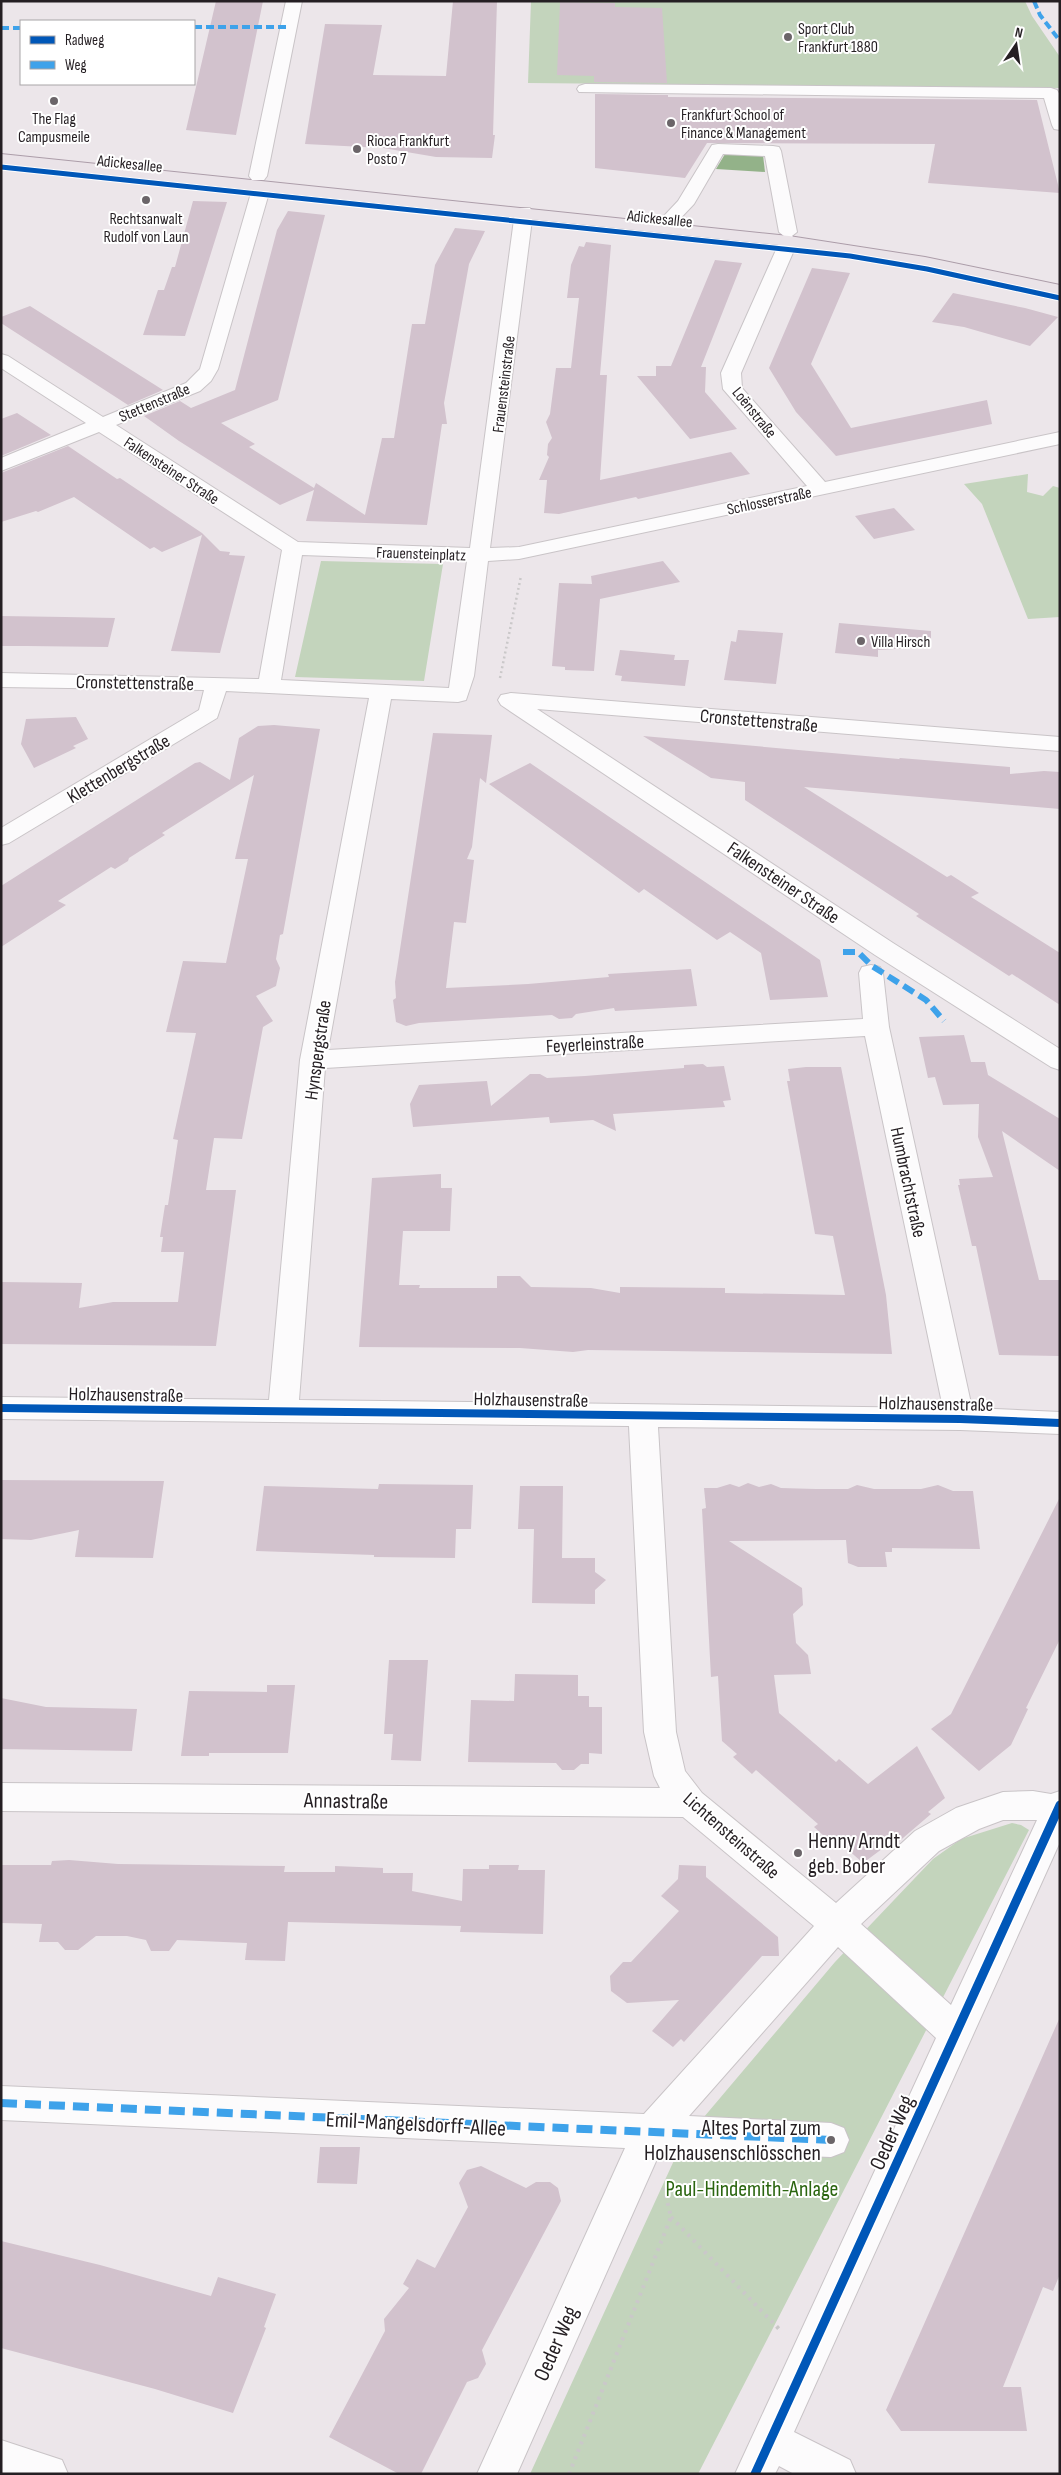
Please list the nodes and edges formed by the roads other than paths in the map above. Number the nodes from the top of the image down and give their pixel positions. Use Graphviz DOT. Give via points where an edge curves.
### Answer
graph roads {
  1 [pos="294,1"];
  2 [pos="585,89"];
  3 [pos="1060,125"];
  4 [pos="1,150"];
  5 [pos="1,159"];
  6 [pos="260,181"];
  7 [pos="524,212"];
  8 [pos="670,219"];
  9 [pos="788,236"];
  10 [pos="1060,280"];
  11 [pos="1060,291"];
  12 [pos="1,360"];
  13 [pos="101,424"];
  14 [pos="1060,438"];
  15 [pos="1,465"];
  16 [pos="821,490"];
  17 [pos="293,548"];
  18 [pos="478,555"];
  19 [pos="1,680"];
  20 [pos="218,684"];
  21 [pos="269,686"];
  22 [pos="381,691"];
  23 [pos="503,700"];
  24 [pos="1060,744"];
  25 [pos="1,838"];
  26 [pos="871,973"];
  27 [pos="876,1027"];
  28 [pos="313,1060"];
  29 [pos="1060,1061"];
  30 [pos="1,1408"];
  31 [pos="283,1412"];
  32 [pos="642,1416"];
  33 [pos="960,1419"];
  34 [pos="1060,1423"];
  35 [pos="1,1797"];
  36 [pos="690,1803"];
  37 [pos="1059,1808"];
  38 [pos="837,1924"];
  39 [pos="955,2032"];
  40 [pos="1,2103"];
  41 [pos="650,2134"];
  42 [pos="831,2140"];
  43 [pos="763,2457"];
  44 [pos="1,2460"];
  45 [pos="48,2474"];
  46 [pos="497,2474"];
  47 [pos="836,2474"];
  1 -- 6 [label="street"];
  2 -- 3 [label="street" via="1051,93"];
  4 -- 6 [label="main road, Adickesallee"];
  5 -- 6 [label="main road, Adickesallee"];
  6 -- 7 [label="main road, Adickesallee"];
  6 -- 8 [label="main road, Adickesallee"];
  6 -- 13 [label="street, Stettenstraße" via="210,369 193,387"];
  7 -- 9 [label="main road, Adickesallee"];
  7 -- 18 [label="street, Frauensteinstraße" via="507,360"];
  8 -- 9 [label="main road, Adickesallee"];
  8 -- 9 [label="street" via="685,204 718,150 773,151"];
  9 -- 10 [label="main road, Adickesallee" via="921,251"];
  9 -- 11 [label="main road, Adickesallee"];
  9 -- 16 [label="street, Loënstraße" via="731,373 733,389"];
  12 -- 13 [label="street, Falkensteiner Straße"];
  13 -- 15 [label="street, Stettenstraße"];
  13 -- 17 [label="street, Falkensteiner Straße"];
  14 -- 16 [label="street, Schlosserstraße"];
  16 -- 18 [label="street, Schlosserstraße" via="519,553"];
  17 -- 18 [label="street, Frauensteinplatz"];
  17 -- 21 [label="street"];
  18 -- 22 [label="street, Frauensteinplatz" via="458,695"];
  19 -- 20 [label="street, Cronstettenstraße"];
  20 -- 21 [label="street, Cronstettenstraße"];
  20 -- 25 [label="street, Klettenbergstraße" via="208,713"];
  21 -- 22 [label="street, Frauensteinplatz"];
  22 -- 28 [label="street, Hynspergstraße"];
  23 -- 24 [label="street, Cronstettenstraße"];
  23 -- 29 [label="street, Falkensteiner Straße"];
  26 -- 27 [label="street, Humbrachtstraße"];
  27 -- 28 [label="street, Feyerleinstraße"];
  27 -- 33 [label="street, Humbrachtstraße"];
  28 -- 31 [label="street, Hynspergstraße"];
  30 -- 31 [label="street, Holzhausenstraße"];
  31 -- 32 [label="street, Holzhausenstraße"];
  32 -- 33 [label="street, Holzhausenstraße"];
  32 -- 36 [label="street, Lichtensteinstraße" via="660,1732 670,1776"];
  33 -- 34 [label="street, Holzhausenstraße"];
  35 -- 36 [label="street, Annastraße"];
  36 -- 38 [label="street, Lichtensteinstraße"];
  37 -- 38 [label="street, Oeder Weg" via="1003,1806 968,1818 927,1841"];
  37 -- 39 [label="street, Oeder Weg"];
  38 -- 39 [label="street, Lichtensteinstraße"];
  38 -- 41 [label="street, Oeder Weg"];
  39 -- 43 [label="street, Oeder Weg"];
  40 -- 41 [label="street, Emil-Mangelsdorff-Allee"];
  41 -- 42 [label="street, Emil-Mangelsdorff-Allee"];
  41 -- 46 [label="street, Oeder Weg"];
  43 -- 47 [label="street"];
  44 -- 45 [label="street"];
}
